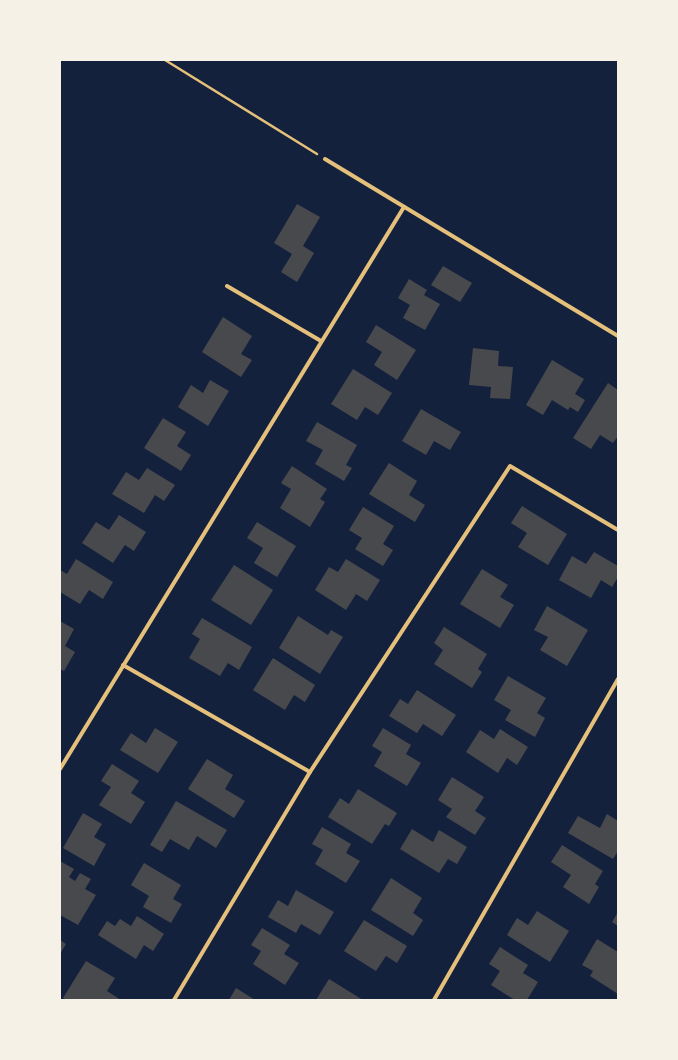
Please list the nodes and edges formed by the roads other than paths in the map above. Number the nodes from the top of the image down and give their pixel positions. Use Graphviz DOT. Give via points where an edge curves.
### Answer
graph roads {
  1 [pos="325,159"];
  2 [pos="404,207"];
  3 [pos="227,286"];
  4 [pos="618,336"];
  5 [pos="321,341"];
  6 [pos="618,530"];
  7 [pos="123,665"];
  8 [pos="618,679"];
  9 [pos="60,769"];
  10 [pos="310,772"];
  11 [pos="174,1000"];
  12 [pos="434,1000"];
  1 -- 2 [label="street"];
  2 -- 4 [label="street"];
  2 -- 5 [label="street"];
  3 -- 5 [label="street"];
  5 -- 7 [label="street"];
  6 -- 10 [label="street" via="510,466"];
  7 -- 9 [label="street"];
  7 -- 10 [label="street"];
  8 -- 12 [label="street"];
  10 -- 11 [label="street"];
}
